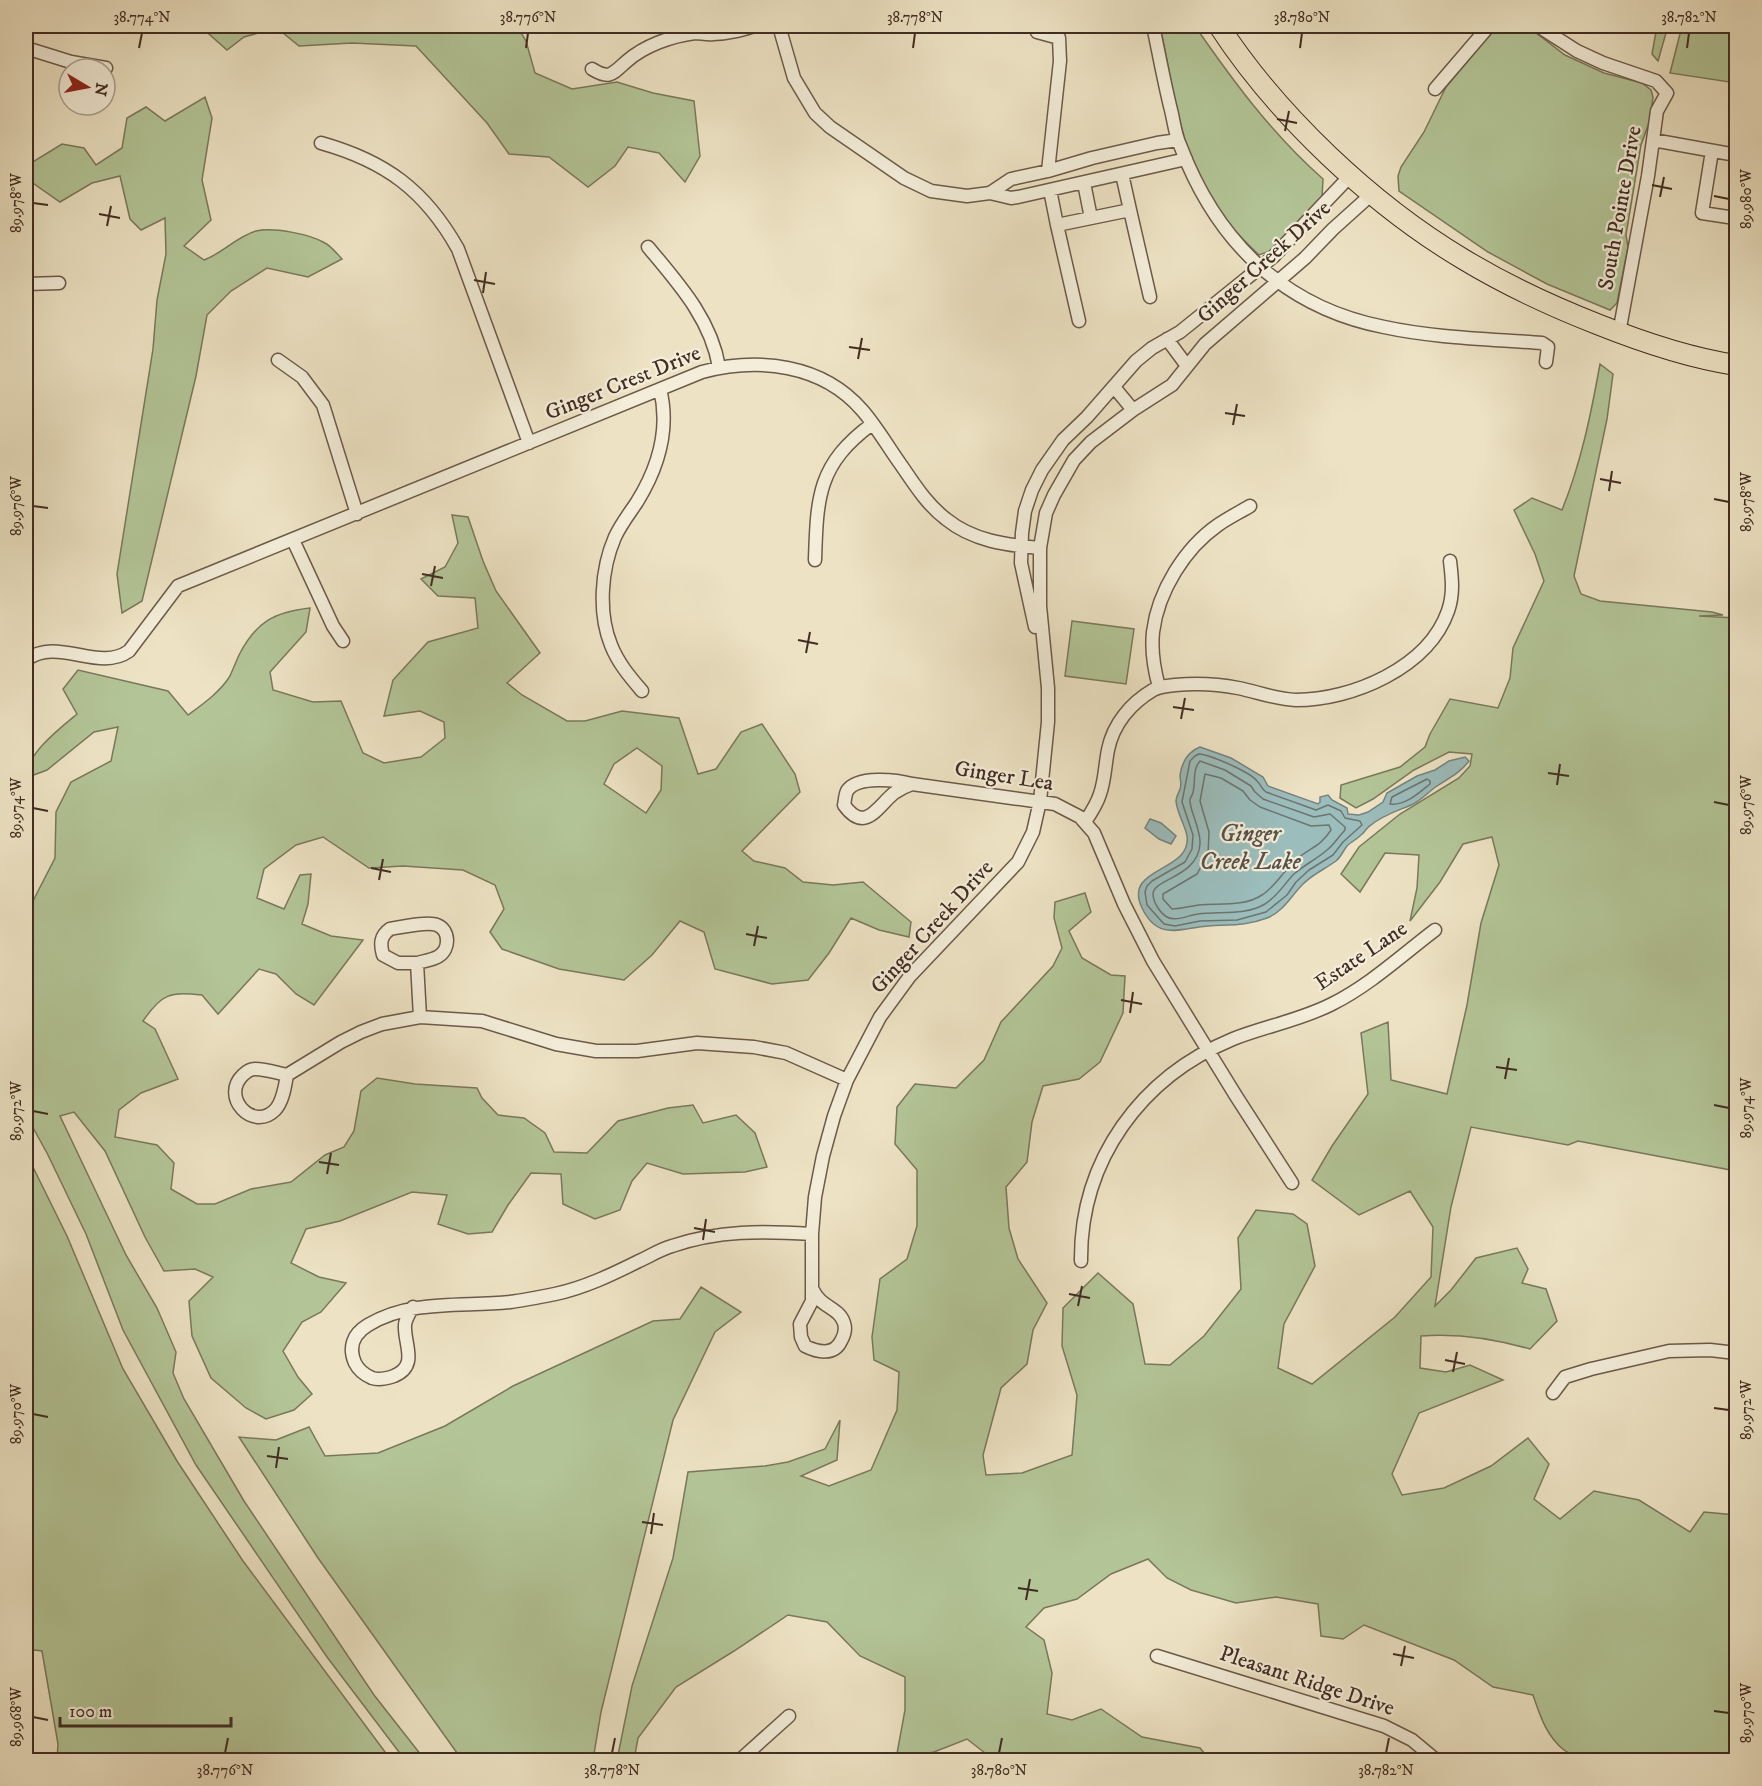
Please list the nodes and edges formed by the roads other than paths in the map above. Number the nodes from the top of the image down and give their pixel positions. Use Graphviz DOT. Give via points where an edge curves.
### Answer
graph roads {
  1 [pos="754,26"];
  2 [pos="779,26"];
  3 [pos="1034,26"];
  4 [pos="1152,26"];
  5 [pos="1219,26"];
  6 [pos="1489,26"];
  7 [pos="1538,26"];
  8 [pos="26,48"];
  9 [pos="57,58"];
  10 [pos="592,69"];
  11 [pos="1435,89"];
  12 [pos="1178,140"];
  13 [pos="1653,141"];
  14 [pos="321,143"];
  15 [pos="1712,151"];
  16 [pos="1737,155"];
  17 [pos="1186,159"];
  18 [pos="1065,167"];
  19 [pos="1048,171"];
  20 [pos="1122,174"];
  21 [pos="1350,175"];
  22 [pos="1084,183"];
  23 [pos="1070,186"];
  24 [pos="1050,190"];
  25 [pos="990,193"];
  26 [pos="1373,193"];
  27 [pos="1130,210"];
  28 [pos="1737,210"];
  29 [pos="1091,218"];
  30 [pos="1057,225"];
  31 [pos="648,247"];
  32 [pos="1260,268"];
  33 [pos="1278,282"];
  34 [pos="59,283"];
  35 [pos="26,284"];
  36 [pos="1150,297"];
  37 [pos="1079,321"];
  38 [pos="1619,333"];
  39 [pos="1167,339"];
  40 [pos="278,360"];
  41 [pos="1546,362"];
  42 [pos="1737,365"];
  43 [pos="1187,366"];
  44 [pos="719,367"];
  45 [pos="1114,387"];
  46 [pos="660,389"];
  47 [pos="1133,410"];
  48 [pos="872,424"];
  49 [pos="529,443"];
  50 [pos="1250,506"];
  51 [pos="357,514"];
  52 [pos="293,540"];
  53 [pos="1021,546"];
  54 [pos="1040,548"];
  55 [pos="815,560"];
  56 [pos="1450,561"];
  57 [pos="343,641"];
  58 [pos="1045,657"];
  59 [pos="26,660"];
  60 [pos="1159,687"];
  61 [pos="642,691"];
  62 [pos="912,784"];
  63 [pos="1040,801"];
  64 [pos="1085,822"];
  65 [pos="1435,930"];
  66 [pos="417,963"];
  67 [pos="420,1017"];
  68 [pos="1208,1051"];
  69 [pos="288,1075"];
  70 [pos="847,1080"];
  71 [pos="1292,1183"];
  72 [pos="812,1234"];
  73 [pos="1081,1261"];
  74 [pos="813,1290"];
  75 [pos="413,1307"];
  76 [pos="1737,1353"];
  77 [pos="1553,1393"];
  78 [pos="1157,1656"];
  79 [pos="789,1716"];
  80 [pos="740,1761"];
  81 [pos="1436,1761"];
  1 -- 10 [label="street" via="659,42 635,54 610,75 603,76"];
  2 -- 25 [label="street" via="803,96 830,127 904,178 931,191 967,196"];
  3 -- 19 [label="street" via="1037,32 1059,38 1060,46"];
  4 -- 12 [label="street"];
  5 -- 21 [label="main road" via="1281,107"];
  6 -- 11 [label="street"];
  7 -- 13 [label="street, South Pointe Drive" via="1577,51 1656,81 1667,93 1657,111"];
  8 -- 9 [label="street"];
  12 -- 17 [label="street"];
  12 -- 18 [label="street"];
  13 -- 15 [label="street"];
  13 -- 38 [label="street, South Pointe Drive"];
  14 -- 49 [label="street" via="348,151 395,175 433,209 447,228"];
  15 -- 16 [label="street"];
  15 -- 28 [label="street" via="1702,213 1735,218"];
  17 -- 20 [label="street"];
  17 -- 32 [label="street" via="1222,226"];
  18 -- 19 [label="street"];
  18 -- 23 [label="street"];
  19 -- 25 [label="street" via="1011,179"];
  20 -- 22 [label="street"];
  20 -- 27 [label="street"];
  21 -- 26 [label="main road"];
  21 -- 32 [label="street, Ginger Creek Drive"];
  22 -- 23 [label="street"];
  22 -- 29 [label="street"];
  23 -- 24 [label="street"];
  24 -- 25 [label="street" via="1011,198"];
  24 -- 30 [label="street"];
  26 -- 33 [label="street, Ginger Creek Drive"];
  26 -- 38 [label="main road" via="1462,259 1549,305"];
  27 -- 29 [label="street"];
  27 -- 36 [label="street"];
  29 -- 30 [label="street"];
  30 -- 37 [label="street"];
  31 -- 44 [label="street" via="705,324"];
  32 -- 33 [label="street"];
  32 -- 39 [label="street, Ginger Creek Drive"];
  33 -- 41 [label="street" via="1318,307 1383,327 1542,343 1548,347"];
  33 -- 43 [label="street, Ginger Creek Drive" via="1205,344"];
  34 -- 35 [label="street"];
  38 -- 42 [label="main road"];
  39 -- 43 [label="street"];
  39 -- 45 [label="street, Ginger Creek Drive" via="1136,361"];
  40 -- 51 [label="street" via="302,377 322,405"];
  43 -- 47 [label="street, Ginger Creek Drive" via="1172,385"];
  44 -- 46 [label="street, Ginger Crest Drive"];
  44 -- 48 [label="street, Ginger Crest Drive" via="764,364 802,371 847,396"];
  45 -- 47 [label="street"];
  45 -- 53 [label="street, Ginger Creek Drive" via="1063,440 1042,470 1025,511"];
  46 -- 49 [label="street, Ginger Crest Drive"];
  46 -- 61 [label="street" via="665,417 656,465 615,538 604,578 604,612 611,645"];
  47 -- 54 [label="street, Ginger Creek Drive" via="1074,460 1046,513"];
  48 -- 53 [label="street, Ginger Crest Drive" via="926,499 945,518 980,538"];
  48 -- 55 [label="street" via="844,448 825,478 817,513"];
  49 -- 51 [label="street, Ginger Crest Drive"];
  50 -- 60 [label="street" via="1204,537 1188,553 1168,586 1153,632 1154,670"];
  51 -- 52 [label="street, Ginger Crest Drive"];
  52 -- 57 [label="street"];
  52 -- 59 [label="street, Ginger Crest Drive" via="178,586 122,656 105,659 49,650"];
  53 -- 54 [label="street, Ginger Crest Drive"];
  53 -- 58 [label="street, Ginger Creek Drive" via="1028,598"];
  54 -- 58 [label="street, Ginger Creek Drive"];
  56 -- 60 [label="street" via="1453,588 1444,620 1420,652 1385,678 1337,695 1306,699 1275,698 1211,684"];
  58 -- 63 [label="street, Ginger Creek Drive" via="1048,722"];
  60 -- 64 [label="street" via="1138,700 1120,720 1108,749 1100,795"];
  62 -- 62 [label="street, Ginger Lea" via="894,793 864,818 850,814 844,805 846,792 852,786 874,780"];
  62 -- 63 [label="street, Ginger Lea"];
  63 -- 64 [label="street, Ginger Lea" via="1068,810"];
  63 -- 70 [label="street, Ginger Creek Drive" via="1033,832 1018,862 910,976 880,1017"];
  64 -- 68 [label="street" via="1098,839 1143,944"];
  65 -- 68 [label="street, Estate Lane" via="1374,978 1333,1004"];
  66 -- 66 [label="street" via="444,952 447,935 442,928 429,924 384,933 383,955 398,963"];
  66 -- 67 [label="street"];
  67 -- 69 [label="street" via="361,1032"];
  67 -- 70 [label="street" via="482,1021 556,1044 596,1051 637,1051 697,1043 754,1047 786,1053"];
  68 -- 71 [label="street"];
  68 -- 73 [label="street, Estate Lane" via="1154,1088 1122,1124 1093,1188 1082,1231"];
  69 -- 69 [label="street" via="253,1069 245,1073 236,1087 236,1102 246,1113 268,1115 281,1100"];
  70 -- 72 [label="street, Ginger Creek Drive" via="823,1156"];
  72 -- 74 [label="street, Ginger Creek Drive"];
  72 -- 75 [label="street" via="759,1230 710,1235 670,1246 606,1278 557,1294 511,1302"];
  74 -- 74 [label="street, Ginger Creek Drive" via="800,1324 801,1336 805,1346 827,1352 838,1347 845,1334 844,1323 838,1313 818,1301"];
  75 -- 75 [label="street" via="394,1312 355,1335 351,1348 363,1373 373,1378 401,1373 409,1354 404,1327"];
  76 -- 77 [label="street" via="1669,1351 1565,1377"];
  78 -- 81 [label="street, Pleasant Ridge Drive" via="1384,1726 1412,1740"];
  79 -- 80 [label="street"];
}
